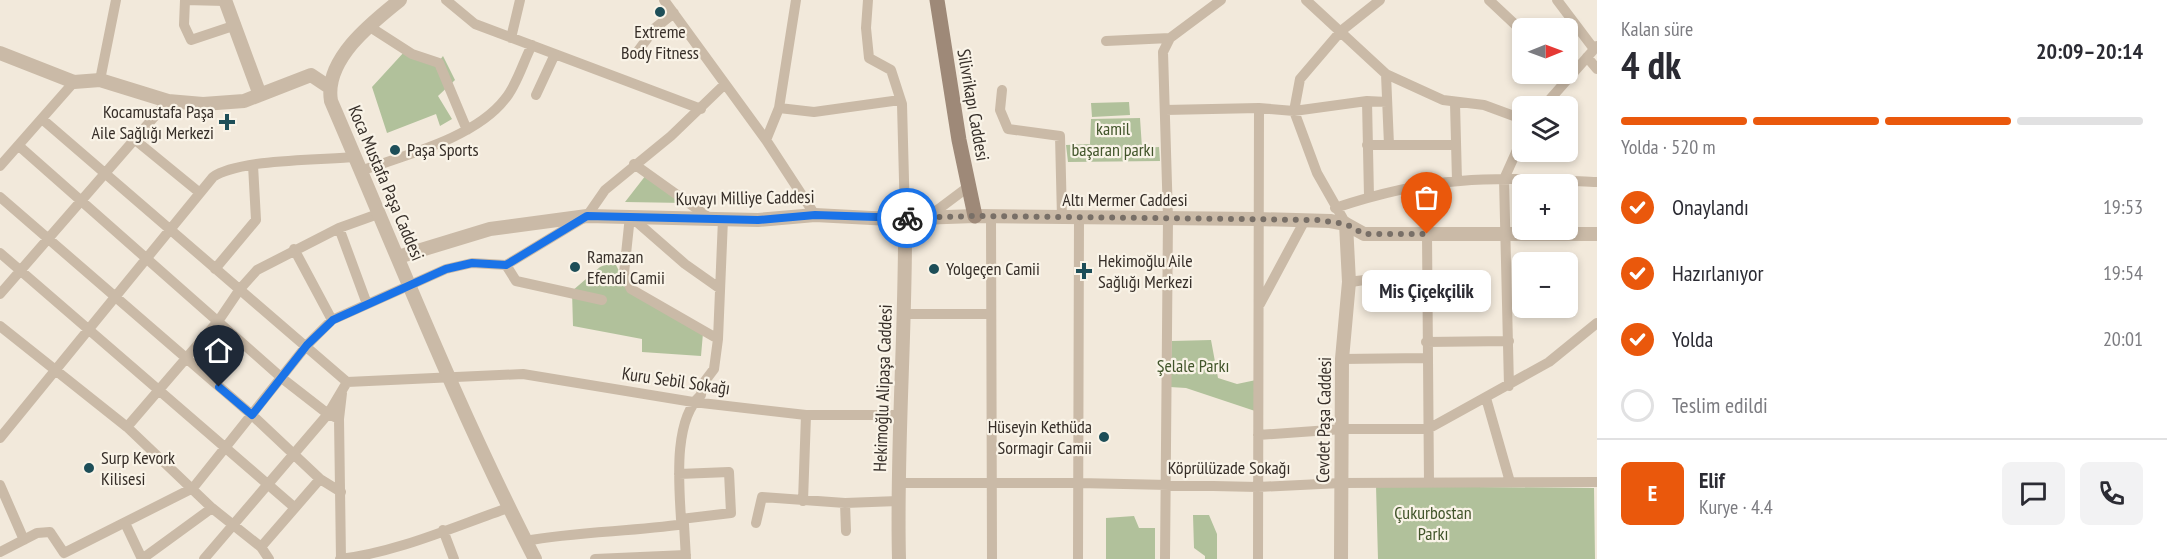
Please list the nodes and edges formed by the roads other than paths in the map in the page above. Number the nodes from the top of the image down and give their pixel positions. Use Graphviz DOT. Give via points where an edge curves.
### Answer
graph roads {
  1 [pos="116,0"];
  2 [pos="225,0"];
  3 [pos="400,0"];
  4 [pos="446,0"];
  5 [pos="520,0"];
  6 [pos="664,0"];
  7 [pos="796,0"];
  8 [pos="868,0"];
  9 [pos="937,0"];
  10 [pos="1221,0"];
  11 [pos="1306,0"];
  12 [pos="1380,0"];
  13 [pos="1489,0"];
  14 [pos="1557,0"];
  15 [pos="1321,4"];
  16 [pos="674,13"];
  17 [pos="1512,22"];
  18 [pos="236,25"];
  19 [pos="370,27"];
  20 [pos="1341,31"];
  21 [pos="511,38"];
  22 [pos="1170,38"];
  23 [pos="1106,41"];
  24 [pos="532,45"];
  25 [pos="638,51"];
  26 [pos="1593,51"];
  27 [pos="0,53"];
  28 [pos="555,54"];
  29 [pos="1578,66"];
  30 [pos="1597,69"];
  31 [pos="1386,74"];
  32 [pos="100,80"];
  33 [pos="74,82"];
  34 [pos="725,84"];
  35 [pos="1562,84"];
  36 [pos="329,87"];
  37 [pos="1002,90"];
  38 [pos="260,95"];
  39 [pos="536,95"];
  40 [pos="1552,96"];
  41 [pos="900,100"];
  42 [pos="168,101"];
  43 [pos="1367,101"];
  44 [pos="1387,102"];
  45 [pos="1455,103"];
  46 [pos="701,108"];
  47 [pos="779,108"];
  48 [pos="1259,108"];
  49 [pos="1165,110"];
  50 [pos="1294,111"];
  51 [pos="1512,115"];
  52 [pos="42,119"];
  53 [pos="467,130"];
  54 [pos="134,139"];
  55 [pos="766,140"];
  56 [pos="1367,145"];
  57 [pos="1389,145"];
  58 [pos="1456,145"];
  59 [pos="19,146"];
  60 [pos="355,157"];
  61 [pos="1512,161"];
  62 [pos="634,164"];
  63 [pos="253,165"];
  64 [pos="0,166"];
  65 [pos="360,171"];
  66 [pos="106,172"];
  67 [pos="1504,179"];
  68 [pos="1457,181"];
  69 [pos="1597,182"];
  70 [pos="968,187"];
  71 [pos="200,193"];
  72 [pos="0,197"];
  73 [pos="1369,197"];
  74 [pos="82,203"];
  75 [pos="1335,208"];
  76 [pos="378,214"];
  77 [pos="815,215"];
  78 [pos="587,216"];
  79 [pos="630,216"];
  80 [pos="975,216"];
  81 [pos="928,217"];
  82 [pos="991,217"];
  83 [pos="904,218"];
  84 [pos="1062,218"];
  85 [pos="1079,218"];
  86 [pos="1168,218"];
  87 [pos="717,219"];
  88 [pos="1258,219"];
  89 [pos="1305,220"];
  90 [pos="1346,224"];
  91 [pos="170,228"];
  92 [pos="339,228"];
  93 [pos="1427,234"];
  94 [pos="1597,234"];
  95 [pos="1507,235"];
  96 [pos="48,240"];
  97 [pos="294,249"];
  98 [pos="0,253"];
  99 [pos="398,256"];
  100 [pos="147,258"];
  101 [pos="506,265"];
  102 [pos="215,269"];
  103 [pos="20,272"];
  104 [pos="1349,282"];
  105 [pos="408,284"];
  106 [pos="719,288"];
  107 [pos="240,289"];
  108 [pos="0,294"];
  109 [pos="116,298"];
  110 [pos="602,300"];
  111 [pos="367,304"];
  112 [pos="1258,308"];
  113 [pos="904,314"];
  114 [pos="991,314"];
  115 [pos="1425,314"];
  116 [pos="219,320"];
  117 [pos="333,320"];
  118 [pos="1597,323"];
  119 [pos="0,326"];
  120 [pos="88,329"];
  121 [pos="718,339"];
  122 [pos="1509,341"];
  123 [pos="1426,342"];
  124 [pos="307,345"];
  125 [pos="1426,358"];
  126 [pos="1342,359"];
  127 [pos="186,360"];
  128 [pos="54,370"];
  129 [pos="283,379"];
  130 [pos="448,379"];
  131 [pos="347,382"];
  132 [pos="1509,386"];
  133 [pos="157,390"];
  134 [pos="1486,398"];
  135 [pos="693,402"];
  136 [pos="328,414"];
  137 [pos="252,415"];
  138 [pos="806,415"];
  139 [pos="900,415"];
  140 [pos="339,419"];
  141 [pos="127,427"];
  142 [pos="1343,429"];
  143 [pos="1428,429"];
  144 [pos="1258,435"];
  145 [pos="0,438"];
  146 [pos="224,447"];
  147 [pos="293,454"];
  148 [pos="679,474"];
  149 [pos="320,479"];
  150 [pos="1510,482"];
  151 [pos="1597,482"];
  152 [pos="897,483"];
  153 [pos="992,483"];
  154 [pos="1079,483"];
  155 [pos="1341,483"];
  156 [pos="1429,483"];
  157 [pos="0,484"];
  158 [pos="1166,485"];
  159 [pos="266,486"];
  160 [pos="1258,487"];
  161 [pos="193,488"];
  162 [pos="341,492"];
  163 [pos="803,501"];
  164 [pos="898,501"];
  165 [pos="845,503"];
  166 [pos="294,507"];
  167 [pos="212,508"];
  168 [pos="508,508"];
  169 [pos="683,521"];
  170 [pos="125,523"];
  171 [pos="756,523"];
  172 [pos="234,524"];
  173 [pos="442,530"];
  174 [pos="846,531"];
  175 [pos="24,540"];
  176 [pos="525,541"];
  177 [pos="261,546"];
  178 [pos="0,552"];
  179 [pos="65,556"];
  180 [pos="686,557"];
  181 [pos="360,558"];
  182 [pos="204,559"];
  183 [pos="268,559"];
  184 [pos="340,559"];
  185 [pos="454,559"];
  186 [pos="535,559"];
  187 [pos="595,559"];
  188 [pos="899,559"];
  189 [pos="992,559"];
  190 [pos="1078,559"];
  191 [pos="1165,559"];
  192 [pos="1258,559"];
  193 [pos="1341,559"];
  1 -- 32 [label="street"];
  2 -- 18 [label="street"];
  2 -- 18 [label="street" via="185,0 184,25 191,40"];
  3 -- 19 [label="street"];
  4 -- 21 [label="street" via="475,24"];
  5 -- 21 [label="street"];
  6 -- 16 [label="street"];
  7 -- 47 [label="street"];
  8 -- 41 [label="street" via="869,58 891,70"];
  9 -- 70 [label="main road, Silivrikapı Caddesi"];
  10 -- 22 [label="street"];
  11 -- 15 [label="street"];
  12 -- 20 [label="street"];
  13 -- 17 [label="street"];
  14 -- 26 [label="street"];
  15 -- 20 [label="street"];
  16 -- 25 [label="street" via="655,28"];
  16 -- 34 [label="street"];
  18 -- 38 [label="street"];
  19 -- 36 [label="street" via="344,54"];
  19 -- 53 [label="street" via="412,54 439,63"];
  20 -- 31 [label="street"];
  20 -- 50 [label="street" via="1299,80"];
  21 -- 24 [label="street"];
  22 -- 23 [label="street"];
  22 -- 49 [label="street" via="1163,52"];
  24 -- 28 [label="street"];
  24 -- 53 [label="street" via="506,99"];
  26 -- 29 [label="street"];
  26 -- 30 [label="street"];
  27 -- 33 [label="street"];
  28 -- 39 [label="street"];
  28 -- 46 [label="street"];
  31 -- 44 [label="street"];
  31 -- 45 [label="street"];
  32 -- 33 [label="street"];
  32 -- 42 [label="street"];
  33 -- 52 [label="street"];
  34 -- 46 [label="street"];
  34 -- 55 [label="street"];
  35 -- 40 [label="street"];
  36 -- 38 [label="street" via="311,75"];
  36 -- 60 [label="street, Koca Mustafa Paşa Caddesi"];
  37 -- 84 [label="street" via="1000,111 1008,129 1060,136"];
  38 -- 42 [label="street" via="244,101 203,104"];
  41 -- 47 [label="street" via="814,112"];
  41 -- 83 [label="street"];
  42 -- 54 [label="street"];
  43 -- 44 [label="street"];
  43 -- 50 [label="street"];
  43 -- 56 [label="street"];
  44 -- 57 [label="street"];
  45 -- 51 [label="street" via="1484,105"];
  45 -- 58 [label="street"];
  46 -- 62 [label="street"];
  47 -- 55 [label="street"];
  48 -- 49 [label="street"];
  48 -- 50 [label="street"];
  48 -- 88 [label="street"];
  49 -- 86 [label="street"];
  50 -- 75 [label="street"];
  52 -- 59 [label="street"];
  52 -- 66 [label="street"];
  53 -- 65 [label="street"];
  54 -- 66 [label="street"];
  54 -- 71 [label="street"];
  55 -- 77 [label="street"];
  56 -- 57 [label="street"];
  56 -- 73 [label="street"];
  57 -- 58 [label="street"];
  58 -- 68 [label="street"];
  59 -- 64 [label="street"];
  59 -- 74 [label="street"];
  60 -- 63 [label="street"];
  60 -- 65 [label="street, Koca Mustafa Paşa Caddesi"];
  61 -- 67 [label="street"];
  62 -- 78 [label="street" via="605,190"];
  62 -- 87 [label="street"];
  63 -- 71 [label="street" via="222,171"];
  63 -- 102 [label="street" via="256,219"];
  65 -- 76 [label="street, Koca Mustafa Paşa Caddesi"];
  66 -- 74 [label="street"];
  66 -- 91 [label="street"];
  67 -- 68 [label="street"];
  67 -- 69 [label="street"];
  67 -- 95 [label="street"];
  68 -- 73 [label="street"];
  70 -- 80 [label="main road, Silivrikapı Caddesi"];
  70 -- 81 [label="street"];
  71 -- 91 [label="street"];
  72 -- 96 [label="street"];
  73 -- 75 [label="street"];
  74 -- 96 [label="street"];
  74 -- 100 [label="street"];
  75 -- 90 [label="street"];
  76 -- 92 [label="street"];
  76 -- 99 [label="street, Koca Mustafa Paşa Caddesi"];
  77 -- 83 [label="street, Kuvayı Milliye Caddesi"];
  77 -- 87 [label="street, Kuvayı Milliye Caddesi"];
  78 -- 79 [label="street, Kuvayı Milliye Caddesi"];
  78 -- 99 [label="street, Kuvayı Milliye Caddesi" via="490,230"];
  78 -- 101 [label="street"];
  79 -- 87 [label="street, Kuvayı Milliye Caddesi"];
  79 -- 106 [label="street"];
  79 -- 121 [label="street" via="624,273 631,289"];
  80 -- 81 [label="street, Altı Mermer Caddesi"];
  80 -- 82 [label="street, Altı Mermer Caddesi"];
  81 -- 83 [label="street, Altı Mermer Caddesi"];
  82 -- 84 [label="street, Altı Mermer Caddesi"];
  82 -- 114 [label="street"];
  83 -- 113 [label="street, Hekimoğlu Alipaşa Caddesi"];
  84 -- 85 [label="street, Altı Mermer Caddesi"];
  85 -- 86 [label="street, Altı Mermer Caddesi"];
  85 -- 154 [label="street"];
  86 -- 88 [label="street, Altı Mermer Caddesi"];
  86 -- 158 [label="street"];
  87 -- 106 [label="street"];
  88 -- 89 [label="street, Altı Mermer Caddesi"];
  88 -- 112 [label="street"];
  89 -- 90 [label="street, Altı Mermer Caddesi"];
  89 -- 112 [label="street"];
  90 -- 93 [label="street" via="1364,234"];
  90 -- 104 [label="street, Cevdet Paşa Caddesi"];
  91 -- 100 [label="street"];
  91 -- 102 [label="street"];
  92 -- 97 [label="street"];
  92 -- 111 [label="street"];
  93 -- 95 [label="street"];
  93 -- 115 [label="street"];
  94 -- 95 [label="street"];
  95 -- 122 [label="street"];
  96 -- 103 [label="street"];
  96 -- 109 [label="street"];
  97 -- 107 [label="street" via="257,270"];
  97 -- 117 [label="street"];
  98 -- 103 [label="street"];
  99 -- 105 [label="street, Koca Mustafa Paşa Caddesi"];
  100 -- 109 [label="street"];
  100 -- 116 [label="street"];
  101 -- 105 [label="street" via="472,263"];
  101 -- 110 [label="street" via="516,281"];
  102 -- 107 [label="street"];
  103 -- 108 [label="street"];
  103 -- 120 [label="street"];
  104 -- 115 [label="street" via="1400,277 1417,288"];
  104 -- 126 [label="street, Cevdet Paşa Caddesi"];
  105 -- 111 [label="street"];
  105 -- 130 [label="street, Koca Mustafa Paşa Caddesi"];
  106 -- 121 [label="street"];
  107 -- 116 [label="street"];
  107 -- 124 [label="street"];
  109 -- 120 [label="street"];
  109 -- 127 [label="street"];
  111 -- 117 [label="street"];
  112 -- 144 [label="street"];
  113 -- 114 [label="street"];
  113 -- 139 [label="street, Hekimoğlu Alipaşa Caddesi"];
  114 -- 153 [label="street"];
  115 -- 123 [label="street"];
  116 -- 127 [label="street"];
  116 -- 129 [label="street"];
  117 -- 124 [label="street"];
  118 -- 132 [label="street" via="1549,362"];
  119 -- 128 [label="street"];
  120 -- 128 [label="street"];
  120 -- 133 [label="street"];
  121 -- 135 [label="street" via="714,369"];
  122 -- 123 [label="street"];
  122 -- 132 [label="street"];
  123 -- 125 [label="street"];
  124 -- 129 [label="street"];
  124 -- 131 [label="street"];
  125 -- 126 [label="street"];
  125 -- 143 [label="street"];
  126 -- 142 [label="street, Cevdet Paşa Caddesi"];
  127 -- 133 [label="street"];
  127 -- 137 [label="street"];
  128 -- 141 [label="street"];
  128 -- 145 [label="street"];
  129 -- 136 [label="street"];
  129 -- 137 [label="street"];
  130 -- 131 [label="street, Kuru Sebil Sokağı"];
  130 -- 135 [label="street, Kuru Sebil Sokağı" via="523,374"];
  130 -- 168 [label="street, Koca Mustafa Paşa Caddesi"];
  131 -- 136 [label="street"];
  131 -- 140 [label="street" via="340,397"];
  132 -- 134 [label="street"];
  133 -- 141 [label="street"];
  133 -- 146 [label="street"];
  134 -- 143 [label="street"];
  134 -- 150 [label="street"];
  135 -- 138 [label="street, Kuru Sebil Sokağı"];
  135 -- 148 [label="street" via="684,422"];
  136 -- 140 [label="street"];
  136 -- 147 [label="street"];
  137 -- 146 [label="street"];
  137 -- 147 [label="street"];
  138 -- 139 [label="street, Kuru Sebil Sokağı"];
  138 -- 163 [label="street"];
  139 -- 152 [label="street, Hekimoğlu Alipaşa Caddesi"];
  140 -- 162 [label="street"];
  141 -- 161 [label="street"];
  142 -- 143 [label="street"];
  142 -- 144 [label="street"];
  142 -- 155 [label="street, Cevdet Paşa Caddesi"];
  143 -- 156 [label="street"];
  144 -- 160 [label="street"];
  146 -- 159 [label="street"];
  146 -- 161 [label="street"];
  147 -- 149 [label="street"];
  147 -- 159 [label="street"];
  148 -- 169 [label="street"];
  148 -- 169 [label="street" via="729,472 731,513"];
  149 -- 162 [label="street"];
  149 -- 166 [label="street"];
  150 -- 151 [label="street, Köprülüzade Sokağı"];
  150 -- 156 [label="street, Köprülüzade Sokağı"];
  152 -- 153 [label="street, Köprülüzade Sokağı"];
  152 -- 164 [label="street, Hekimoğlu Alipaşa Caddesi"];
  153 -- 154 [label="street, Köprülüzade Sokağı"];
  153 -- 189 [label="street"];
  154 -- 158 [label="street, Köprülüzade Sokağı"];
  154 -- 190 [label="street"];
  155 -- 156 [label="street, Köprülüzade Sokağı"];
  155 -- 160 [label="street, Köprülüzade Sokağı"];
  155 -- 193 [label="street, Cevdet Paşa Caddesi"];
  157 -- 175 [label="street"];
  158 -- 160 [label="street, Köprülüzade Sokağı"];
  158 -- 191 [label="street"];
  159 -- 166 [label="street"];
  159 -- 172 [label="street"];
  160 -- 192 [label="street"];
  161 -- 167 [label="street"];
  161 -- 170 [label="street"];
  162 -- 184 [label="street"];
  163 -- 165 [label="street"];
  163 -- 171 [label="street" via="762,497"];
  164 -- 165 [label="street"];
  164 -- 188 [label="street, Hekimoğlu Alipaşa Caddesi"];
  165 -- 174 [label="street"];
  166 -- 177 [label="street"];
  167 -- 170 [label="street" via="142,559"];
  167 -- 172 [label="street"];
  168 -- 173 [label="street"];
  168 -- 176 [label="street, Koca Mustafa Paşa Caddesi"];
  169 -- 176 [label="street" via="638,531 573,532"];
  169 -- 180 [label="street"];
  170 -- 179 [label="street"];
  172 -- 177 [label="street"];
  172 -- 182 [label="street"];
  173 -- 181 [label="street"];
  173 -- 185 [label="street"];
  175 -- 178 [label="street"];
  175 -- 179 [label="street" via="50,532"];
  176 -- 186 [label="street, Koca Mustafa Paşa Caddesi"];
  177 -- 183 [label="street"];
  180 -- 187 [label="street"];
  181 -- 184 [label="street"];
}
